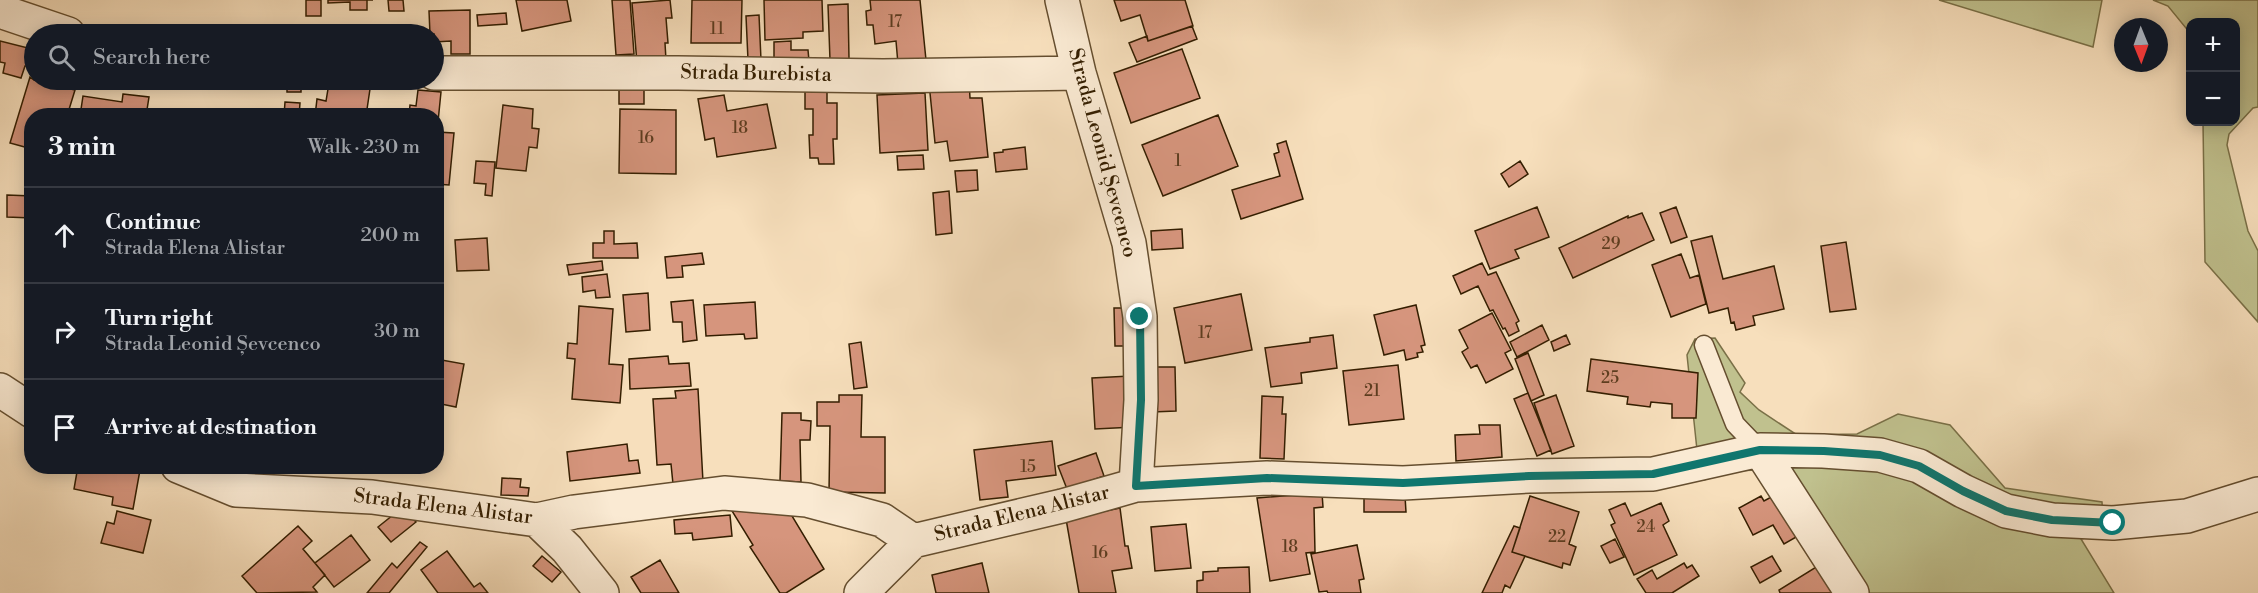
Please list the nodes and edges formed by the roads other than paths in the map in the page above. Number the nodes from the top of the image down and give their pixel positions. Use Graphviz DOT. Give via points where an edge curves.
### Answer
graph roads {
  1 [pos="1062,0"];
  2 [pos="18,10"];
  3 [pos="47,24"];
  4 [pos="1079,73"];
  5 [pos="444,74"];
  6 [pos="1704,345"];
  7 [pos="0,390"];
  8 [pos="24,406"];
  9 [pos="1760,450"];
  10 [pos="197,474"];
  11 [pos="1136,486"];
  12 [pos="2258,494"];
  13 [pos="537,520"];
  14 [pos="913,541"];
  15 [pos="602,593"];
  16 [pos="861,593"];
  17 [pos="1852,593"];
  1 -- 4 [label="street, Strada Leonid Șevcenco"];
  2 -- 3 [label="street"];
  4 -- 5 [label="street, Strada Burebista"];
  4 -- 11 [label="street, Strada Leonid Șevcenco" via="1129,243 1140,317"];
  6 -- 9 [label="lane" via="1735,424"];
  7 -- 8 [label="street"];
  9 -- 11 [label="street, Strada Elena Alistar" via="1653,474 1403,483 1267,478"];
  9 -- 12 [label="street, Strada Elena Alistar" via="1880,455 1919,466 2006,511 2052,520 2113,523 2187,516"];
  9 -- 17 [label="street"];
  10 -- 13 [label="street, Strada Elena Alistar" via="236,490 372,497"];
  11 -- 14 [label="street, Strada Elena Alistar"];
  13 -- 14 [label="street, Strada Elena Alistar" via="724,493 807,500 882,520"];
  13 -- 15 [label="street" via="567,549"];
  14 -- 16 [label="street"];
}
